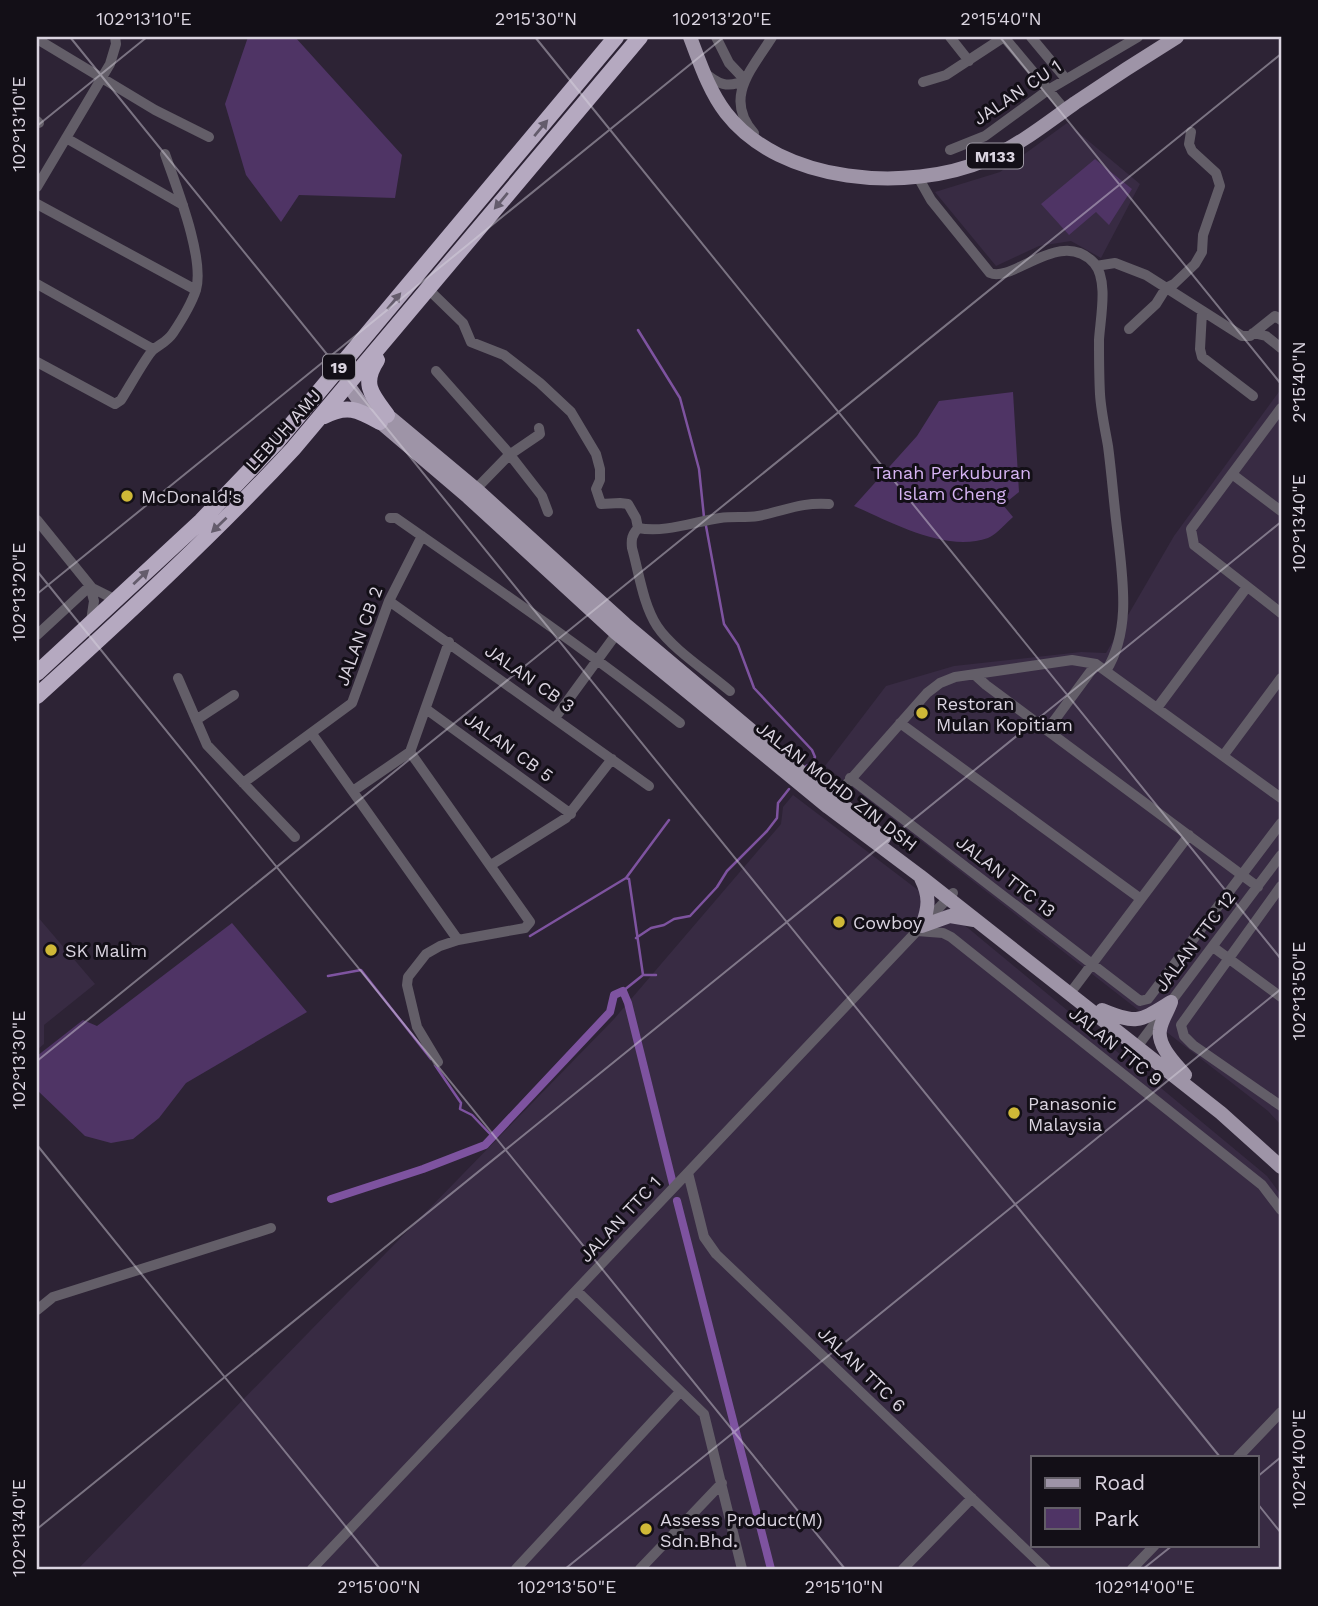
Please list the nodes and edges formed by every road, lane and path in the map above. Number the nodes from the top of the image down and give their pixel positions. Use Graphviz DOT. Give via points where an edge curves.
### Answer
graph roads {
  1 [pos="115,37"];
  2 [pos="616,37"];
  3 [pos="640,37"];
  4 [pos="690,37"];
  5 [pos="716,37"];
  6 [pos="772,37"];
  7 [pos="950,37"];
  8 [pos="1004,37"];
  9 [pos="1031,37"];
  10 [pos="1177,37"];
  11 [pos="37,39"];
  12 [pos="1130,39"];
  13 [pos="970,61"];
  14 [pos="704,72"];
  15 [pos="102,78"];
  16 [pos="1066,79"];
  17 [pos="745,80"];
  18 [pos="923,82"];
  19 [pos="1048,90"];
  20 [pos="1065,110"];
  21 [pos="1191,132"];
  22 [pos="209,137"];
  23 [pos="66,138"];
  24 [pos="950,150"];
  25 [pos="165,154"];
  26 [pos="783,158"];
  27 [pos="919,177"];
  28 [pos="37,187"];
  29 [pos="37,204"];
  30 [pos="183,205"];
  31 [pos="1097,266"];
  32 [pos="37,284"];
  33 [pos="1166,288"];
  34 [pos="428,289"];
  35 [pos="196,290"];
  36 [pos="1202,312"];
  37 [pos="1281,320"];
  38 [pos="376,324"];
  39 [pos="397,326"];
  40 [pos="1129,329"];
  41 [pos="1253,333"];
  42 [pos="1281,348"];
  43 [pos="153,349"];
  44 [pos="37,362"];
  45 [pos="436,371"];
  46 [pos="348,385"];
  47 [pos="1253,396"];
  48 [pos="1281,408"];
  49 [pos="383,418"];
  50 [pos="318,419"];
  51 [pos="539,428"];
  52 [pos="509,455"];
  53 [pos="1232,474"];
  54 [pos="243,478"];
  55 [pos="472,493"];
  56 [pos="829,504"];
  57 [pos="1281,511"];
  58 [pos="548,512"];
  59 [pos="390,518"];
  60 [pos="39,526"];
  61 [pos="638,528"];
  62 [pos="422,536"];
  63 [pos="90,586"];
  64 [pos="1247,587"];
  65 [pos="116,600"];
  66 [pos="389,601"];
  67 [pos="1281,613"];
  68 [pos="90,624"];
  69 [pos="620,629"];
  70 [pos="37,635"];
  71 [pos="449,642"];
  72 [pos="597,658"];
  73 [pos="1096,664"];
  74 [pos="1106,671"];
  75 [pos="37,673"];
  76 [pos="975,675"];
  77 [pos="178,678"];
  78 [pos="1281,678"];
  79 [pos="730,691"];
  80 [pos="233,695"];
  81 [pos="37,696"];
  82 [pos="1157,708"];
  83 [pos="426,709"];
  84 [pos="555,718"];
  85 [pos="196,720"];
  86 [pos="680,723"];
  87 [pos="900,723"];
  88 [pos="1048,729"];
  89 [pos="312,734"];
  90 [pos="410,752"];
  91 [pos="1223,756"];
  92 [pos="612,759"];
  93 [pos="850,778"];
  94 [pos="243,783"];
  95 [pos="649,786"];
  96 [pos="353,791"];
  97 [pos="1281,798"];
  98 [pos="831,802"];
  99 [pos="571,814"];
  100 [pos="1281,822"];
  101 [pos="1189,835"];
  102 [pos="295,837"];
  103 [pos="1281,855"];
  104 [pos="491,865"];
  105 [pos="1240,874"];
  106 [pos="920,876"];
  107 [pos="1281,886"];
  108 [pos="1258,887"];
  109 [pos="951,895"];
  110 [pos="1141,899"];
  111 [pos="978,921"];
  112 [pos="920,928"];
  113 [pos="458,940"];
  114 [pos="1213,947"];
  115 [pos="1229,958"];
  116 [pos="1092,964"];
  117 [pos="1074,988"];
  118 [pos="1281,997"];
  119 [pos="1171,1002"];
  120 [pos="1102,1010"];
  121 [pos="1139,1044"];
  122 [pos="438,1062"];
  123 [pos="1185,1075"];
  124 [pos="1281,1106"];
  125 [pos="1281,1157"];
  126 [pos="1281,1167"];
  127 [pos="688,1173"];
  128 [pos="1281,1210"];
  129 [pos="271,1228"];
  130 [pos="576,1291"];
  131 [pos="37,1310"];
  132 [pos="680,1392"];
  133 [pos="1281,1412"];
  134 [pos="1239,1456"];
  135 [pos="722,1483"];
  136 [pos="972,1499"];
  137 [pos="1154,1546"];
  138 [pos="312,1569"];
  139 [pos="516,1569"];
  140 [pos="639,1569"];
  141 [pos="742,1569"];
  142 [pos="904,1569"];
  143 [pos="1046,1569"];
  144 [pos="1132,1569"];
  1 -- 15 [label="street" via="114,54"];
  38 -- 2 [label="highway, LEBUH AMJ / 19, one-way"];
  3 -- 34 [label="highway, LEBUH AMJ / 19, one-way"];
  4 -- 14 [label="main road, M133"];
  5 -- 17 [label="street" via="729,63"];
  6 -- 17 [label="street"];
  7 -- 13 [label="street"];
  8 -- 13 [label="street"];
  8 -- 19 [label="street"];
  9 -- 16 [label="street"];
  10 -- 20 [label="main road, M133"];
  11 -- 15 [label="street"];
  12 -- 16 [label="street, JALAN CU 1"];
  13 -- 18 [label="street"];
  14 -- 17 [label="street" via="729,86"];
  14 -- 26 [label="main road, M133" via="735,123"];
  15 -- 22 [label="street"];
  15 -- 23 [label="street"];
  16 -- 19 [label="street, JALAN CU 1"];
  17 -- 26 [label="street" via="740,97 744,120"];
  19 -- 20 [label="street"];
  19 -- 24 [label="street, JALAN CU 1" via="985,136"];
  20 -- 27 [label="main road, M133" via="988,159"];
  21 -- 33 [label="street" via="1192,151 1216,173 1220,186 1203,235 1202,252 1195,264"];
  23 -- 28 [label="street"];
  23 -- 30 [label="street"];
  25 -- 30 [label="street"];
  26 -- 27 [label="main road, M133" via="840,174"];
  27 -- 31 [label="street" via="931,200 990,274 1005,274 1058,252 1084,255"];
  29 -- 35 [label="street"];
  30 -- 35 [label="street" via="197,267"];
  31 -- 33 [label="street" via="1115,263"];
  31 -- 74 [label="street" via="1103,304 1100,393 1124,595 1115,657"];
  32 -- 43 [label="street"];
  33 -- 36 [label="street"];
  33 -- 40 [label="street"];
  34 -- 39 [label="highway, LEBUH AMJ / 19"];
  34 -- 61 [label="street" via="463,323 471,342 504,355 571,412 596,454 601,505 628,504"];
  35 -- 43 [label="street" via="172,335"];
  36 -- 41 [label="street" via="1242,336"];
  36 -- 47 [label="street" via="1202,357"];
  37 -- 41 [label="street" via="1275,316 1268,319"];
  38 -- 46 [label="highway" via="348,367"];
  38 -- 54 [label="highway, LEBUH AMJ / 19"];
  39 -- 46 [label="highway, LEBUH AMJ / 19"];
  39 -- 49 [label="highway" via="369,375 370,390"];
  41 -- 42 [label="street"];
  43 -- 44 [label="street" via="115,404"];
  45 -- 52 [label="street"];
  46 -- 49 [label="main road, JALAN MOHD ZIN DSH"];
  46 -- 50 [label="highway, LEBUH AMJ / 19"];
  46 -- 54 [label="highway" via="326,393 257,471"];
  48 -- 53 [label="street"];
  49 -- 50 [label="highway" via="348,408"];
  49 -- 55 [label="main road, JALAN MOHD ZIN DSH"];
  50 -- 81 [label="highway, LEBUH AMJ / 19, one-way" via="246,500"];
  51 -- 52 [label="street" via="540,434"];
  52 -- 55 [label="street"];
  52 -- 58 [label="street" via="542,496"];
  53 -- 57 [label="street"];
  53 -- 64 [label="street" via="1191,529 1191,537 1194,545"];
  65 -- 54 [label="highway, LEBUH AMJ / 19, one-way"];
  55 -- 69 [label="main road, JALAN MOHD ZIN DSH"];
  56 -- 61 [label="street" via="677,527"];
  59 -- 62 [label="street"];
  60 -- 63 [label="street"];
  61 -- 79 [label="street" via="631,538 632,548 656,625"];
  62 -- 66 [label="street, JALAN CB 2"];
  62 -- 72 [label="street"];
  63 -- 65 [label="street"];
  63 -- 68 [label="street"];
  63 -- 70 [label="street"];
  64 -- 67 [label="street"];
  64 -- 82 [label="street"];
  65 -- 68 [label="highway, LEBUH AMJ / 19"];
  66 -- 71 [label="street, JALAN CB 3"];
  66 -- 89 [label="street, JALAN CB 2" via="356,696 347,709"];
  68 -- 75 [label="highway, LEBUH AMJ / 19"];
  69 -- 72 [label="street"];
  69 -- 98 [label="main road, JALAN MOHD ZIN DSH"];
  71 -- 83 [label="street"];
  71 -- 84 [label="street, JALAN CB 3"];
  72 -- 84 [label="street"];
  72 -- 86 [label="street"];
  73 -- 74 [label="street"];
  73 -- 76 [label="street" via="1072,660"];
  73 -- 88 [label="street"];
  74 -- 82 [label="street"];
  76 -- 87 [label="street" via="940,683"];
  76 -- 88 [label="street"];
  77 -- 85 [label="street"];
  78 -- 91 [label="street"];
  80 -- 85 [label="street"];
  82 -- 91 [label="street"];
  83 -- 90 [label="street"];
  83 -- 99 [label="street, JALAN CB 5"];
  84 -- 92 [label="street, JALAN CB 3"];
  85 -- 94 [label="street" via="207,745"];
  87 -- 93 [label="street"];
  87 -- 110 [label="street"];
  88 -- 101 [label="street"];
  89 -- 94 [label="street, JALAN CB 2"];
  89 -- 96 [label="street"];
  90 -- 96 [label="street"];
  90 -- 104 [label="street"];
  91 -- 97 [label="street"];
  92 -- 95 [label="street, JALAN CB 3"];
  92 -- 99 [label="street"];
  93 -- 98 [label="street"];
  93 -- 116 [label="street, JALAN TTC 13"];
  94 -- 102 [label="street"];
  96 -- 113 [label="street"];
  98 -- 106 [label="main road, JALAN MOHD ZIN DSH"];
  98 -- 109 [label="main road, JALAN MOHD ZIN DSH"];
  99 -- 104 [label="street"];
  100 -- 105 [label="street"];
  101 -- 105 [label="street"];
  101 -- 110 [label="street"];
  103 -- 108 [label="street, JALAN TTC 12"];
  104 -- 113 [label="street" via="530,922 525,929"];
  105 -- 108 [label="street"];
  105 -- 116 [label="street, JALAN TTC 13" via="1148,999 1140,1001"];
  106 -- 109 [label="main road, JALAN MOHD ZIN DSH"];
  106 -- 112 [label="main road" via="929,901"];
  107 -- 115 [label="street"];
  108 -- 114 [label="street, JALAN TTC 12"];
  109 -- 111 [label="main road, JALAN MOHD ZIN DSH"];
  109 -- 112 [label="street, JALAN TTC 1"];
  109 -- 117 [label="main road, JALAN MOHD ZIN DSH"];
  110 -- 116 [label="street"];
  111 -- 112 [label="main road" via="950,916"];
  111 -- 121 [label="main road, JALAN MOHD ZIN DSH"];
  112 -- 127 [label="street, JALAN TTC 1"];
  112 -- 128 [label="street, JALAN TTC 9" via="951,937 1262,1185"];
  113 -- 122 [label="street" via="426,954 406,981 417,1027"];
  114 -- 115 [label="street"];
  114 -- 119 [label="street, JALAN TTC 12"];
  115 -- 118 [label="street"];
  115 -- 124 [label="street" via="1181,1025 1184,1036"];
  116 -- 117 [label="street"];
  117 -- 120 [label="main road, JALAN MOHD ZIN DSH"];
  119 -- 120 [label="main road" via="1136,1020"];
  119 -- 121 [label="street, JALAN TTC 12"];
  119 -- 123 [label="main road" via="1160,1038"];
  120 -- 121 [label="main road, JALAN MOHD ZIN DSH"];
  121 -- 123 [label="main road, JALAN MOHD ZIN DSH"];
  121 -- 126 [label="main road, JALAN MOHD ZIN DSH"];
  123 -- 125 [label="main road, JALAN MOHD ZIN DSH"];
  127 -- 130 [label="street, JALAN TTC 1"];
  127 -- 136 [label="street, JALAN TTC 6" via="704,1237 716,1254"];
  129 -- 131 [label="street" via="53,1297"];
  130 -- 132 [label="street"];
  130 -- 138 [label="street, JALAN TTC 1"];
  132 -- 135 [label="street" via="704,1413"];
  132 -- 139 [label="street"];
  133 -- 134 [label="street"];
  135 -- 140 [label="street"];
  135 -- 141 [label="street"];
  136 -- 142 [label="street"];
  136 -- 143 [label="street, JALAN TTC 6"];
  137 -- 144 [label="street"];
}
